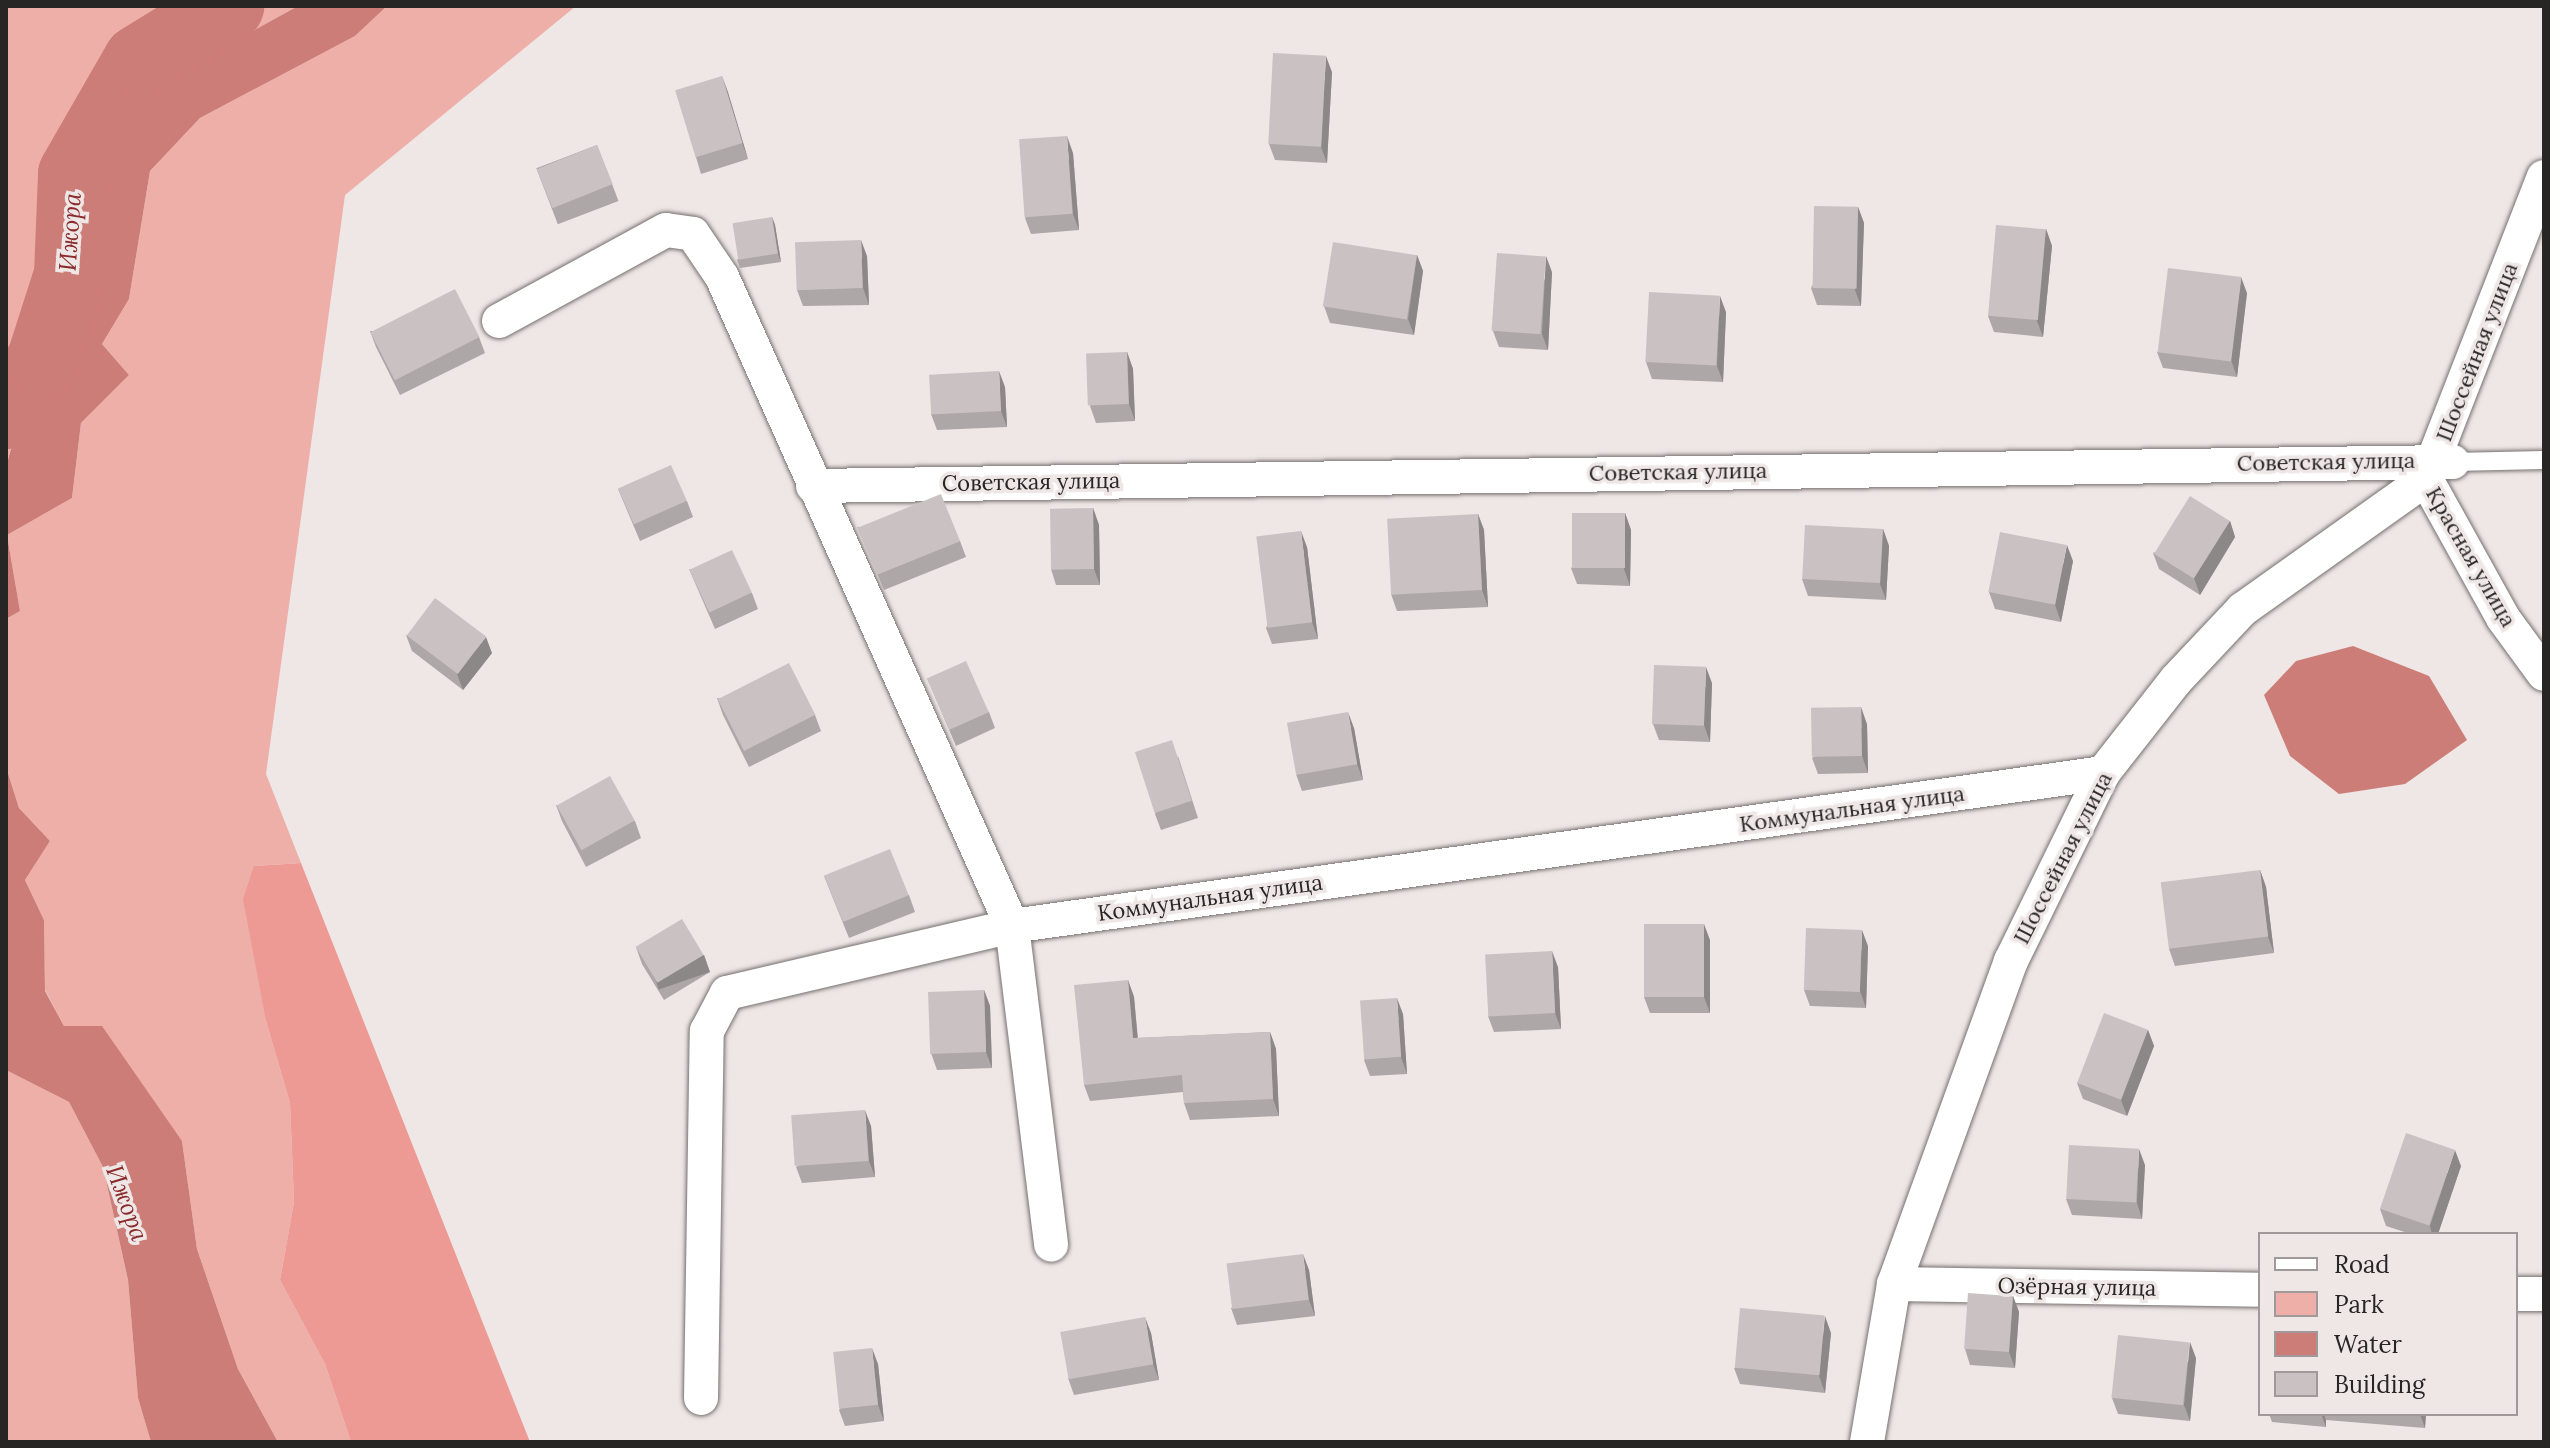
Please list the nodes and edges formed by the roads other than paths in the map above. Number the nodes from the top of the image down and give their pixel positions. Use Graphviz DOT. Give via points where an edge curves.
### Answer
graph roads {
  1 [pos="2544,177"];
  2 [pos="499,321"];
  3 [pos="2544,460"];
  4 [pos="2438,468"];
  5 [pos="813,486"];
  6 [pos="2544,674"];
  7 [pos="2103,773"];
  8 [pos="1012,926"];
  9 [pos="1051,1245"];
  10 [pos="1894,1284"];
  11 [pos="2258,1290"];
  12 [pos="2518,1294"];
  13 [pos="2544,1294"];
  14 [pos="701,1398"];
  15 [pos="1867,1442"];
  1 -- 4 [label="street, Шоссейная улица" via="2449,412"];
  2 -- 5 [label="street" via="666,230 693,234 722,277"];
  3 -- 4 [label="lane, Советская улица"];
  4 -- 5 [label="street, Советская улица"];
  4 -- 6 [label="street, Красная улица" via="2503,618"];
  4 -- 7 [label="street, Шоссейная улица" via="2243,609 2176,680"];
  5 -- 8 [label="street"];
  7 -- 8 [label="street, Коммунальная улица"];
  7 -- 10 [label="street, Шоссейная улица" via="2011,961"];
  8 -- 9 [label="street"];
  8 -- 14 [label="street, Коммунальная улица" via="727,993 707,1031"];
  10 -- 11 [label="street, Озёрная улица"];
  10 -- 15 [label="street, Шоссейная улица"];
  12 -- 13 [label="street"];
}
